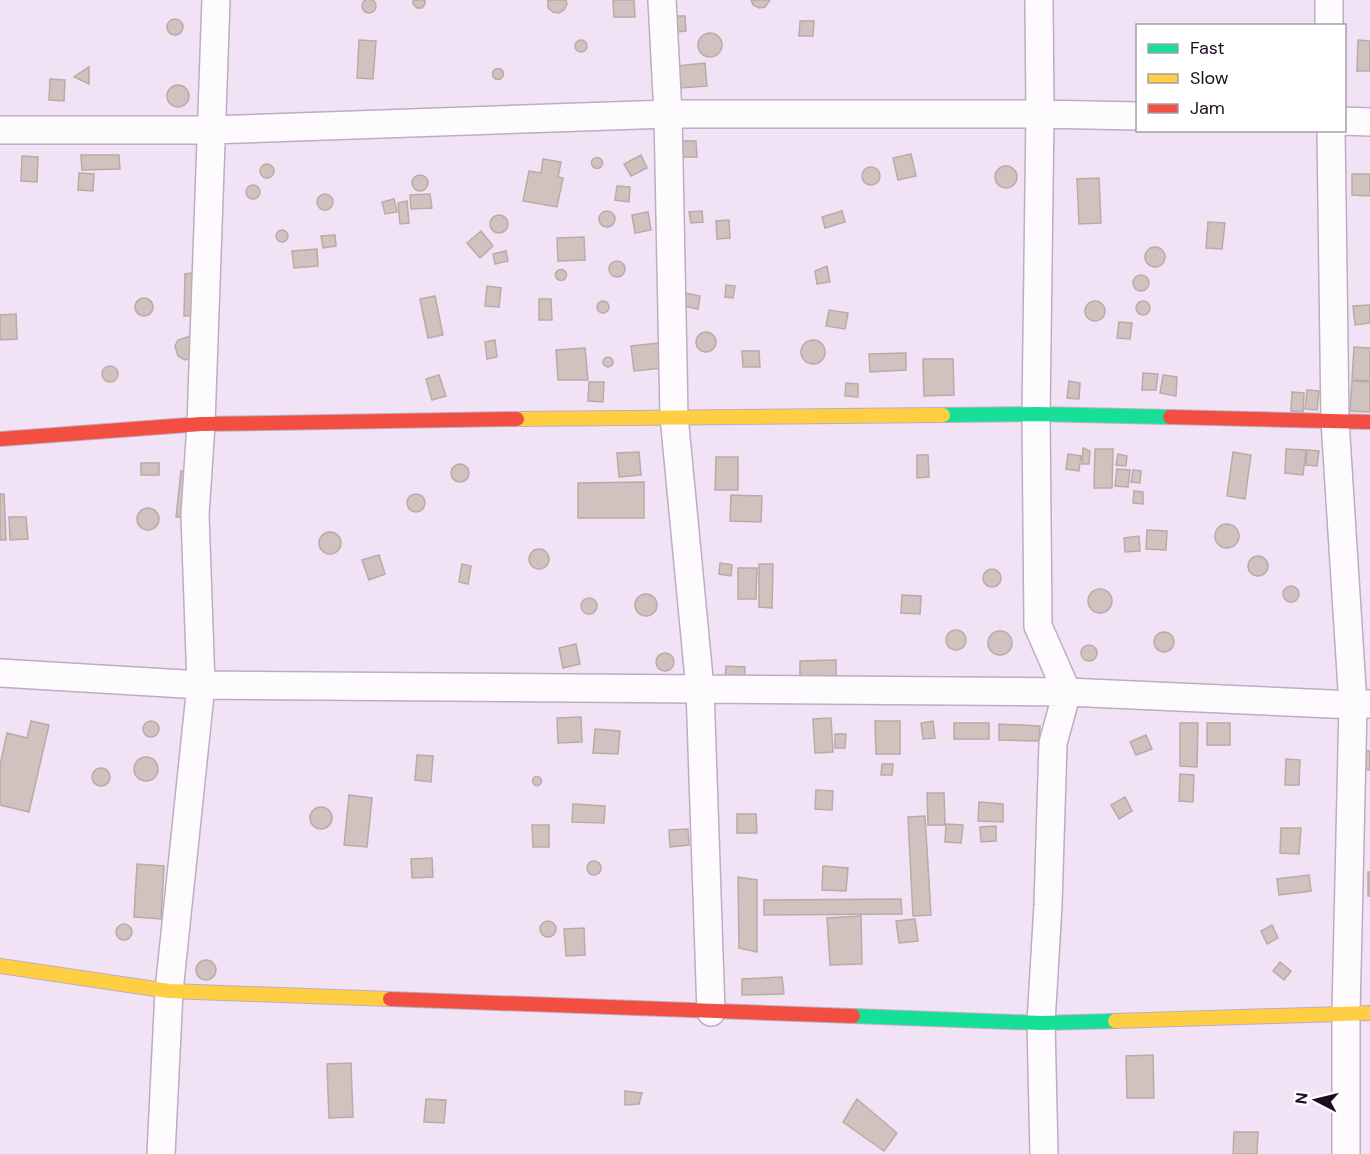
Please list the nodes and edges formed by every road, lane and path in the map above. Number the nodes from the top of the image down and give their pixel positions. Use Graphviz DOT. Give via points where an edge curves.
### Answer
graph roads {
  1 [pos="216,0"];
  2 [pos="662,0"];
  3 [pos="1039,0"];
  4 [pos="1329,0"];
  5 [pos="1329,24"];
  6 [pos="668,114"];
  7 [pos="1040,114"];
  8 [pos="1136,116"];
  9 [pos="1346,121"];
  10 [pos="1370,122"];
  11 [pos="0,130"];
  12 [pos="211,130"];
  13 [pos="1331,132"];
  14 [pos="1036,414"];
  15 [pos="675,416"];
  16 [pos="1335,421"];
  17 [pos="1370,422"];
  18 [pos="201,424"];
  19 [pos="0,439"];
  20 [pos="0,673"];
  21 [pos="201,685"];
  22 [pos="700,688"];
  23 [pos="1066,692"];
  24 [pos="1362,704"];
  25 [pos="0,966"];
  26 [pos="169,991"];
  27 [pos="711,1011"];
  28 [pos="1358,1013"];
  29 [pos="1041,1023"];
  30 [pos="161,1154"];
  31 [pos="1044,1154"];
  32 [pos="1346,1154"];
  1 -- 12 [label="street"];
  2 -- 6 [label="street"];
  3 -- 7 [label="street"];
  4 -- 5 [label="street"];
  6 -- 7 [label="street"];
  6 -- 12 [label="street"];
  6 -- 15 [label="street"];
  7 -- 8 [label="street"];
  7 -- 14 [label="street"];
  9 -- 10 [label="street"];
  11 -- 12 [label="street"];
  12 -- 18 [label="street"];
  13 -- 16 [label="street"];
  14 -- 15 [label="street"];
  14 -- 16 [label="street"];
  14 -- 23 [label="street" via="1038,626"];
  15 -- 18 [label="street"];
  15 -- 22 [label="street"];
  16 -- 17 [label="street"];
  16 -- 24 [label="street"];
  18 -- 19 [label="street"];
  18 -- 21 [label="street" via="195,515"];
  20 -- 21 [label="street"];
  21 -- 22 [label="street"];
  21 -- 26 [label="street"];
  22 -- 23 [label="street"];
  22 -- 27 [label="street"];
  23 -- 24 [label="street"];
  23 -- 29 [label="street" via="1053,743"];
  24 -- 28 [label="street"];
  25 -- 26 [label="street"];
  26 -- 27 [label="street"];
  26 -- 30 [label="street"];
  27 -- 29 [label="street"];
  28 -- 29 [label="street"];
  28 -- 32 [label="street"];
  29 -- 31 [label="street"];
}
